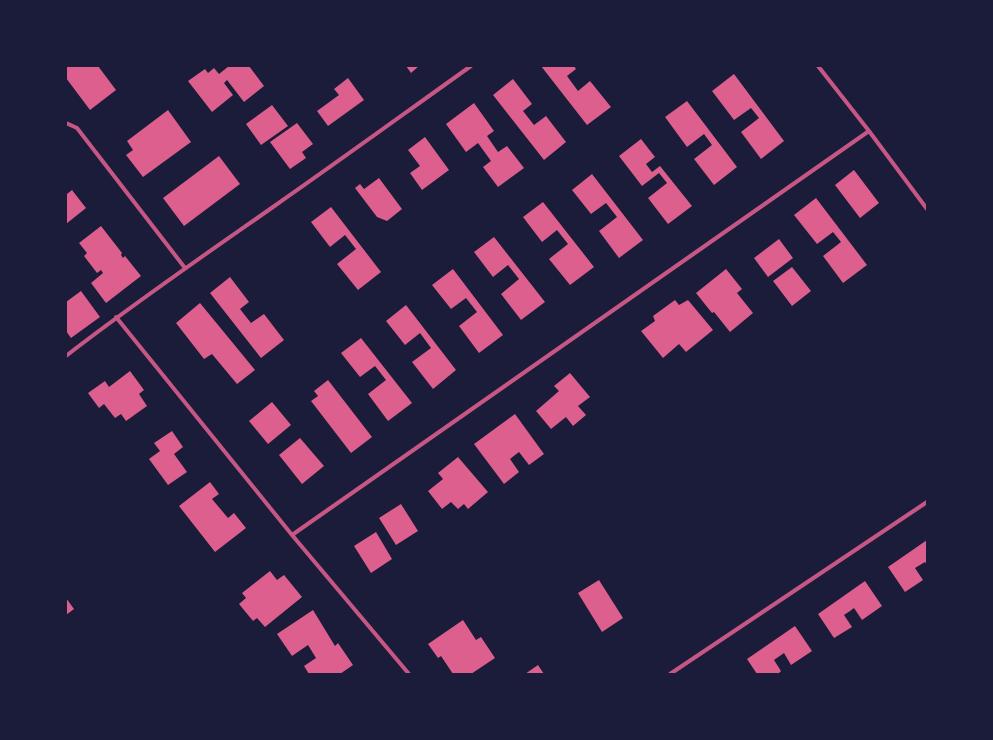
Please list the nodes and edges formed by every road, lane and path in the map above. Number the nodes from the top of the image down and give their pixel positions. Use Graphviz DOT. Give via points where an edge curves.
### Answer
graph roads {
  1 [pos="470,66"];
  2 [pos="818,66"];
  3 [pos="66,123"];
  4 [pos="869,131"];
  5 [pos="927,208"];
  6 [pos="184,268"];
  7 [pos="116,317"];
  8 [pos="66,356"];
  9 [pos="927,502"];
  10 [pos="292,535"];
  11 [pos="408,674"];
  12 [pos="670,674"];
  1 -- 6 [label="street" via="274,207"];
  2 -- 4 [label="street"];
  3 -- 6 [label="street" via="77,128"];
  4 -- 5 [label="street"];
  4 -- 10 [label="street"];
  6 -- 7 [label="street"];
  7 -- 8 [label="street"];
  7 -- 10 [label="street"];
  9 -- 12 [label="street"];
  10 -- 11 [label="street"];
}
